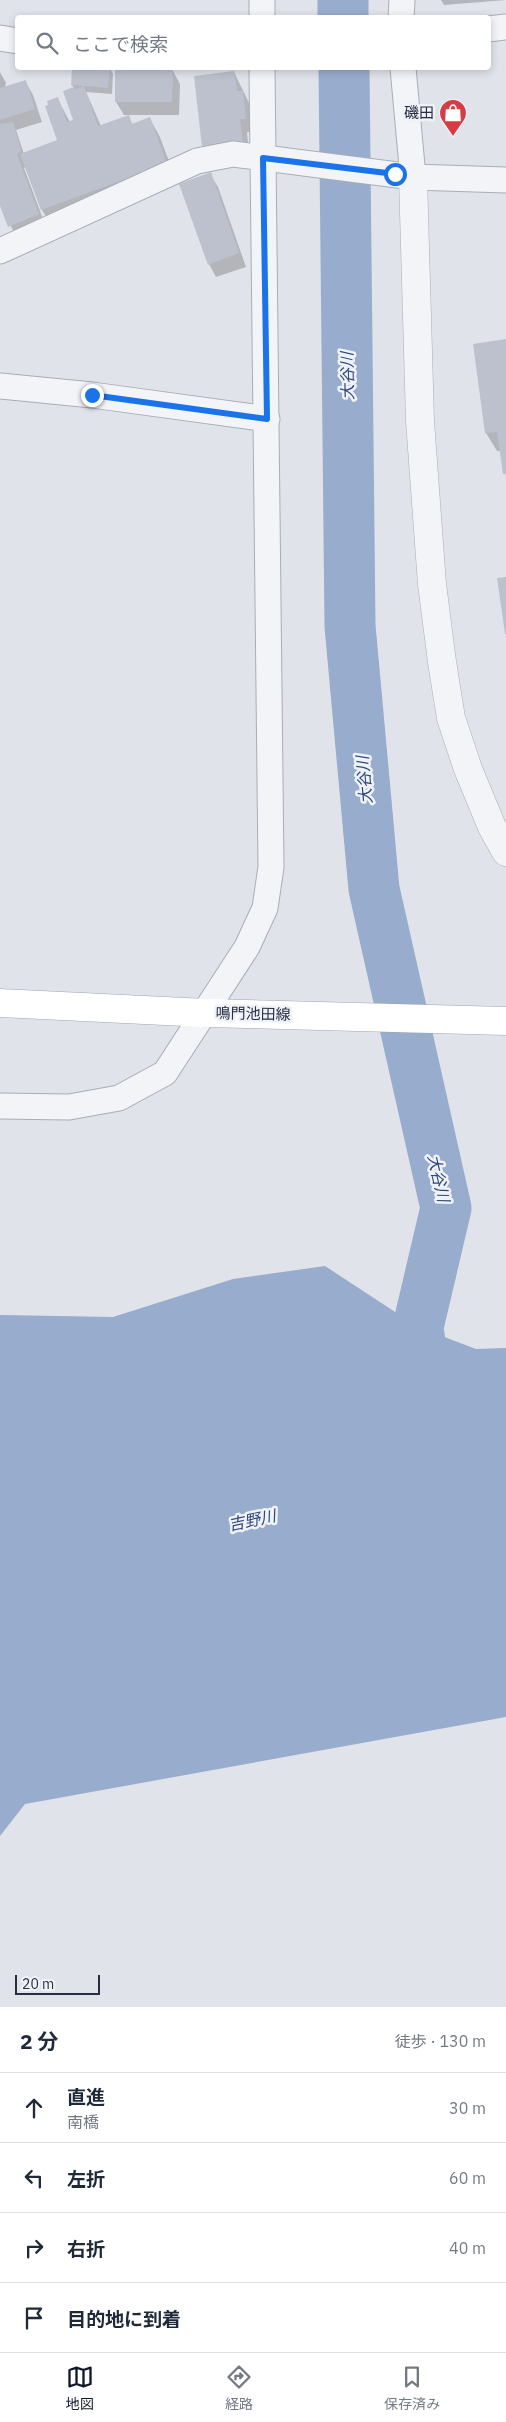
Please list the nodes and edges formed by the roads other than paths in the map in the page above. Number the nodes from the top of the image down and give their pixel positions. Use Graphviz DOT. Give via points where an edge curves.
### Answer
graph roads {
  1 [pos="262,0"];
  2 [pos="402,0"];
  3 [pos="262,15"];
  4 [pos="401,15"];
  5 [pos="506,27"];
  6 [pos="491,29"];
  7 [pos="0,38"];
  8 [pos="15,40"];
  9 [pos="257,70"];
  10 [pos="403,70"];
  11 [pos="269,158"];
  12 [pos="404,176"];
  13 [pos="506,180"];
  14 [pos="0,251"];
  15 [pos="0,386"];
  16 [pos="267,419"];
  17 [pos="506,852"];
  18 [pos="0,1003"];
  19 [pos="206,1013"];
  20 [pos="506,1021"];
  21 [pos="0,1106"];
  1 -- 3 [label="street"];
  2 -- 4 [label="street"];
  5 -- 6 [label="street"];
  7 -- 8 [label="street"];
  9 -- 11 [label="street"];
  10 -- 12 [label="street"];
  11 -- 12 [label="street"];
  11 -- 14 [label="street" via="233,154 197,161"];
  11 -- 16 [label="street"];
  12 -- 13 [label="street"];
  12 -- 17 [label="street" via="432,584 442,662 451,718 468,769"];
  15 -- 16 [label="street"];
  16 -- 19 [label="street" via="271,867 265,908 247,947"];
  18 -- 19 [label="main road, 鳴門池田線"];
  19 -- 20 [label="main road, 鳴門池田線"];
  19 -- 21 [label="street" via="165,1073 119,1098 69,1107"];
}
